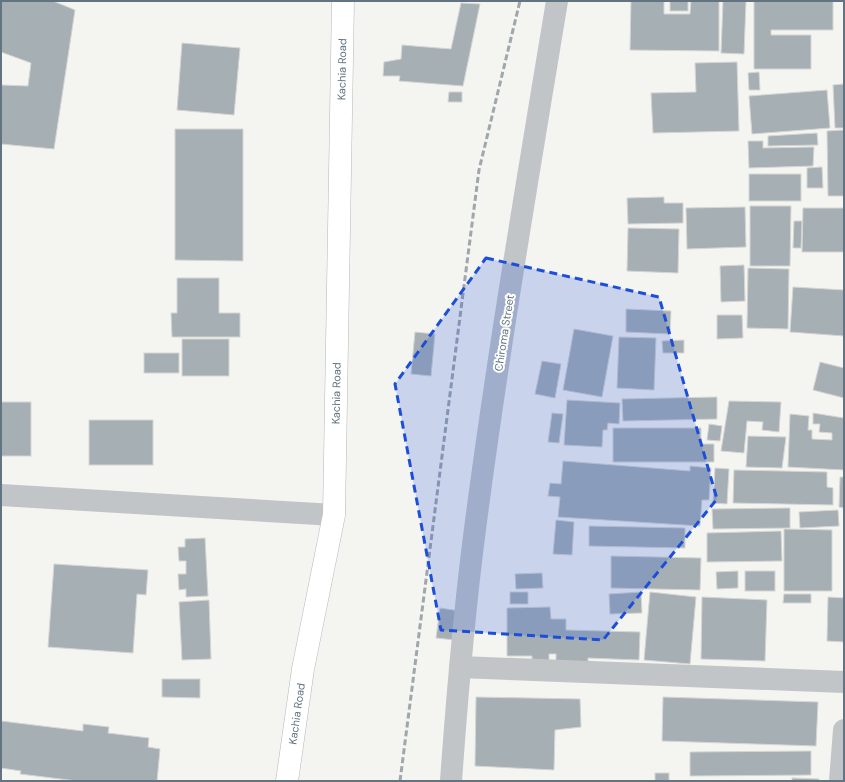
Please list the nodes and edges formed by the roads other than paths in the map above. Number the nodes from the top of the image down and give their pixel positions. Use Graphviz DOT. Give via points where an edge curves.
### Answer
graph roads {
  1 [pos="343,1"];
  2 [pos="557,1"];
  3 [pos="1,495"];
  4 [pos="334,515"];
  5 [pos="460,667"];
  6 [pos="844,682"];
  7 [pos="844,730"];
  8 [pos="288,781"];
  9 [pos="451,781"];
  10 [pos="840,781"];
  1 -- 4 [label="main road, Kachia Road"];
  2 -- 5 [label="street, Chiroma Street" via="497,374 475,530"];
  3 -- 4 [label="street"];
  4 -- 8 [label="main road, Kachia Road" via="303,669"];
  5 -- 6 [label="street"];
  5 -- 9 [label="street, Chiroma Street"];
  7 -- 10 [label="street"];
}
